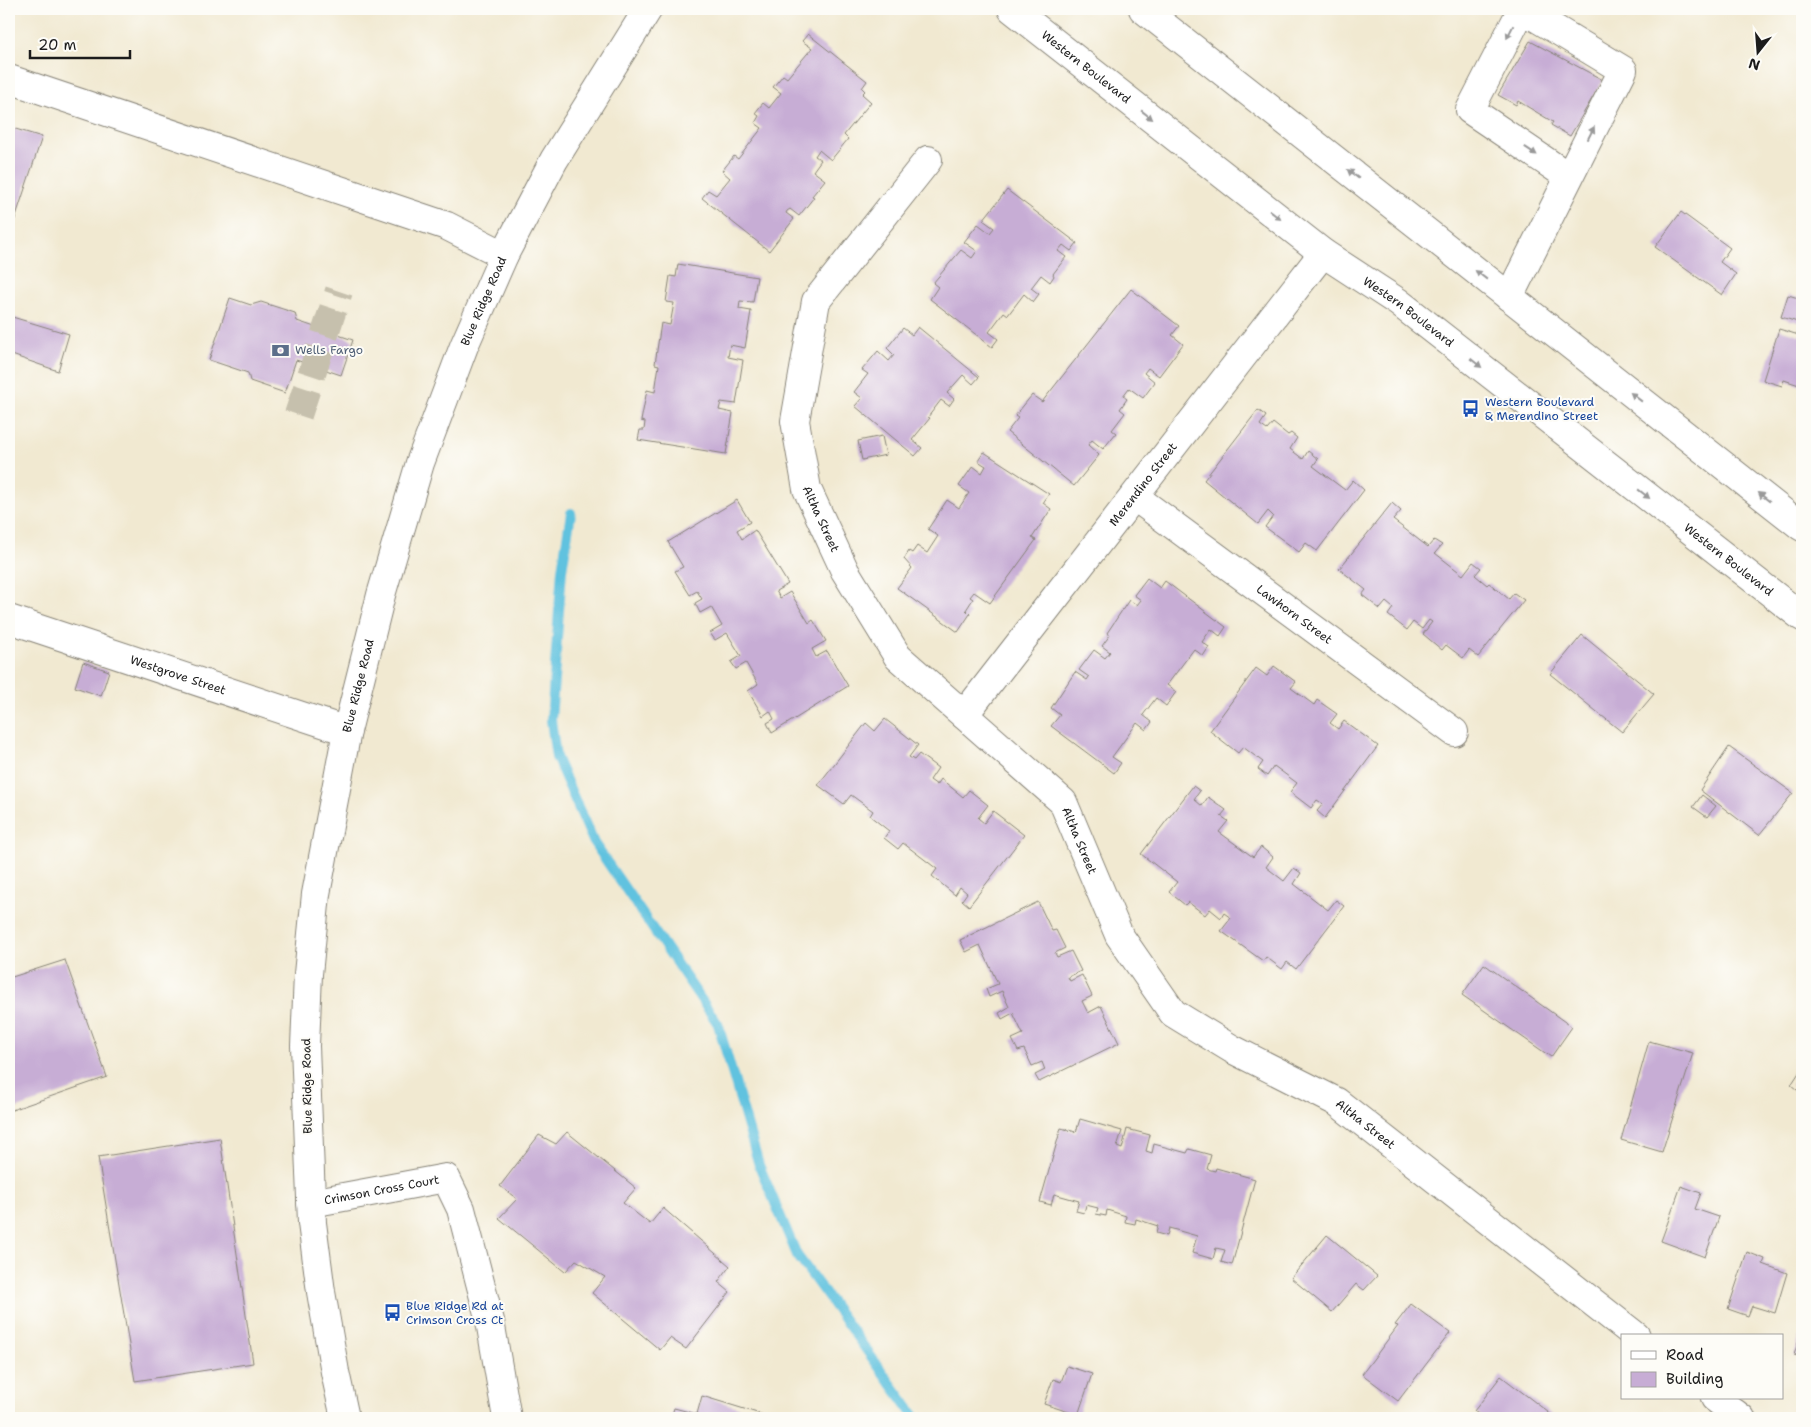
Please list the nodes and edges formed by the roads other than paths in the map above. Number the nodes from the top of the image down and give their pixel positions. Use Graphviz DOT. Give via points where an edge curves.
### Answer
graph roads {
  1 [pos="648,9"];
  2 [pos="1012,9"];
  3 [pos="1142,9"];
  4 [pos="9,79"];
  5 [pos="928,160"];
  6 [pos="1569,177"];
  7 [pos="1323,253"];
  8 [pos="504,255"];
  9 [pos="1509,297"];
  10 [pos="1135,496"];
  11 [pos="1802,527"];
  12 [pos="1802,617"];
  13 [pos="9,619"];
  14 [pos="964,715"];
  15 [pos="347,731"];
  16 [pos="1454,732"];
  17 [pos="311,1203"];
  18 [pos="1633,1334"];
  19 [pos="1718,1400"];
  20 [pos="345,1418"];
  21 [pos="507,1418"];
  22 [pos="1741,1418"];
  1 -- 8 [label="street, Blue Ridge Road" via="554,160"];
  2 -- 7 [label="street, Western Boulevard, one-way"];
  9 -- 3 [label="street, one-way"];
  4 -- 8 [label="street" via="447,226"];
  5 -- 14 [label="street, Altha Street" via="816,301 795,421 807,489 845,571 898,657"];
  6 -- 6 [label="street, one-way" via="1624,70 1522,9 1470,110"];
  6 -- 9 [label="street"];
  7 -- 10 [label="street, Merendino Street"];
  7 -- 12 [label="street, Western Boulevard, one-way" via="1398,302"];
  8 -- 15 [label="street, Blue Ridge Road" via="464,346 420,463 381,595"];
  11 -- 9 [label="street, one-way"];
  10 -- 14 [label="street, Merendino Street"];
  10 -- 16 [label="street, Lawhorn Street"];
  13 -- 15 [label="street, Westgrove Street"];
  14 -- 18 [label="street, Altha Street" via="1063,802 1119,935 1173,1012 1232,1049 1337,1102"];
  15 -- 17 [label="street, Blue Ridge Road" via="316,894 308,974 305,1046"];
  17 -- 20 [label="street, Blue Ridge Road" via="321,1292"];
  17 -- 21 [label="street, Crimson Cross Court" via="446,1178 461,1209 490,1321"];
  19 -- 22 [label="street"];
}
